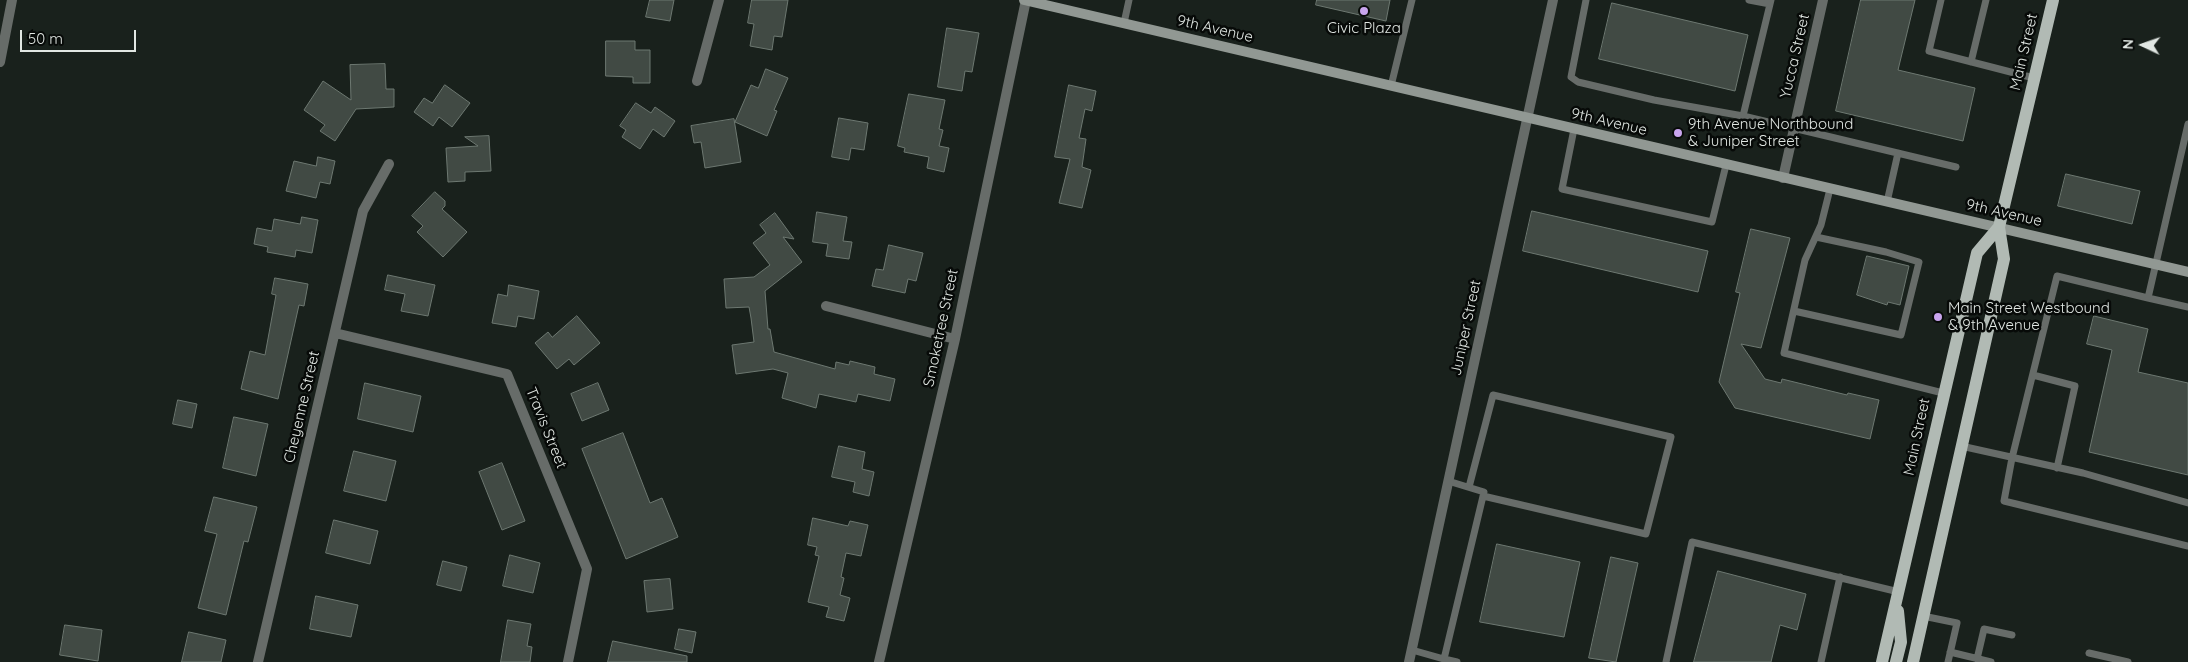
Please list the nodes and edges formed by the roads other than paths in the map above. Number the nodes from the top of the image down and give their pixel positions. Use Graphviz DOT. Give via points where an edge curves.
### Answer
graph roads {
  1 [pos="12,0"];
  2 [pos="718,0"];
  3 [pos="1026,0"];
  4 [pos="1129,0"];
  5 [pos="1412,0"];
  6 [pos="1553,0"];
  7 [pos="1586,0"];
  8 [pos="1749,0"];
  9 [pos="1823,0"];
  10 [pos="1941,0"];
  11 [pos="1986,0"];
  12 [pos="2053,0"];
  13 [pos="1770,2"];
  14 [pos="1124,23"];
  15 [pos="0,62"];
  16 [pos="1971,62"];
  17 [pos="2034,78"];
  18 [pos="697,81"];
  19 [pos="1391,86"];
  20 [pos="1743,116"];
  21 [pos="1526,118"];
  22 [pos="2188,124"];
  23 [pos="1794,128"];
  24 [pos="1574,129"];
  25 [pos="1898,153"];
  26 [pos="389,164"];
  27 [pos="1726,165"];
  28 [pos="1956,167"];
  29 [pos="1783,178"];
  30 [pos="1830,188"];
  31 [pos="1887,202"];
  32 [pos="1999,228"];
  33 [pos="1816,237"];
  34 [pos="2156,264"];
  35 [pos="2188,272"];
  36 [pos="2148,298"];
  37 [pos="826,306"];
  38 [pos="2188,307"];
  39 [pos="1794,311"];
  40 [pos="335,333"];
  41 [pos="955,339"];
  42 [pos="2033,376"];
  43 [pos="1943,393"];
  44 [pos="1961,446"];
  45 [pos="2012,458"];
  46 [pos="2057,468"];
  47 [pos="1448,481"];
  48 [pos="1469,487"];
  49 [pos="1483,496"];
  50 [pos="2188,503"];
  51 [pos="2188,546"];
  52 [pos="1840,578"];
  53 [pos="1898,597"];
  54 [pos="1924,616"];
  55 [pos="2012,635"];
  56 [pos="1412,650"];
  57 [pos="1950,652"];
  58 [pos="2089,653"];
  59 [pos="1444,659"];
  60 [pos="1977,659"];
  61 [pos="258,662"];
  62 [pos="568,662"];
  63 [pos="879,662"];
  64 [pos="1409,662"];
  65 [pos="1457,662"];
  66 [pos="1666,662"];
  67 [pos="1821,662"];
  68 [pos="1882,662"];
  69 [pos="1896,662"];
  70 [pos="1913,662"];
  71 [pos="1948,662"];
  72 [pos="1991,662"];
  73 [pos="2128,662"];
  1 -- 15 [label="street"];
  2 -- 18 [label="street"];
  3 -- 14 [label="street, 9th Avenue"];
  3 -- 41 [label="street, Smoketree Street"];
  4 -- 14 [label="lane"];
  5 -- 19 [label="lane"];
  6 -- 21 [label="street, Juniper Street"];
  7 -- 20 [label="lane" via="1571,77 1578,82 1654,100"];
  8 -- 13 [label="lane"];
  9 -- 23 [label="street, Yucca Street"];
  10 -- 16 [label="lane" via="1929,51"];
  11 -- 16 [label="lane"];
  12 -- 17 [label="main road, Main Street"];
  13 -- 20 [label="lane"];
  14 -- 19 [label="street, 9th Avenue"];
  16 -- 17 [label="lane"];
  17 -- 32 [label="main road, Main Street"];
  19 -- 21 [label="street, 9th Avenue"];
  20 -- 23 [label="lane"];
  21 -- 24 [label="street, 9th Avenue"];
  21 -- 47 [label="street, Juniper Street"];
  22 -- 34 [label="lane"];
  23 -- 25 [label="lane"];
  23 -- 29 [label="street, Yucca Street"];
  24 -- 27 [label="street, 9th Avenue"];
  24 -- 27 [label="lane" via="1562,189 1712,222"];
  25 -- 28 [label="lane"];
  25 -- 31 [label="lane"];
  26 -- 40 [label="street, Cheyenne Street" via="363,211"];
  27 -- 29 [label="street, 9th Avenue"];
  29 -- 30 [label="street, 9th Avenue"];
  30 -- 31 [label="street, 9th Avenue"];
  30 -- 33 [label="lane"];
  31 -- 32 [label="street, 9th Avenue"];
  32 -- 34 [label="street, 9th Avenue"];
  32 -- 43 [label="main road, Main Street" via="1977,253"];
  32 -- 44 [label="main road, Main Street" via="2004,259"];
  33 -- 39 [label="lane" via="1805,260"];
  33 -- 39 [label="lane" via="1919,262 1901,336"];
  34 -- 35 [label="street, 9th Avenue"];
  34 -- 36 [label="lane"];
  36 -- 38 [label="lane"];
  36 -- 42 [label="lane" via="2057,276"];
  37 -- 41 [label="street"];
  39 -- 43 [label="lane" via="1784,353"];
  40 -- 61 [label="street, Cheyenne Street"];
  40 -- 62 [label="street, Travis Street" via="507,374 587,568"];
  41 -- 63 [label="street, Smoketree Street"];
  42 -- 45 [label="lane"];
  42 -- 46 [label="lane" via="2075,386"];
  43 -- 53 [label="main road, Main Street"];
  44 -- 45 [label="lane"];
  44 -- 54 [label="main road, Main Street"];
  45 -- 46 [label="lane"];
  45 -- 51 [label="lane" via="2004,501"];
  46 -- 50 [label="lane"];
  47 -- 48 [label="lane"];
  47 -- 56 [label="street, Juniper Street"];
  48 -- 49 [label="lane" via="1484,492"];
  48 -- 49 [label="lane" via="1493,395 1671,437 1646,534"];
  49 -- 59 [label="lane"];
  52 -- 53 [label="lane"];
  52 -- 66 [label="lane" via="1692,542"];
  52 -- 67 [label="lane"];
  53 -- 68 [label="main road, Main Street"];
  53 -- 69 [label="main road" via="1901,642"];
  54 -- 57 [label="lane" via="1957,623"];
  54 -- 70 [label="main road, Main Street"];
  55 -- 60 [label="lane" via="1984,629"];
  56 -- 59 [label="lane"];
  56 -- 64 [label="street, Juniper Street"];
  57 -- 60 [label="lane"];
  57 -- 71 [label="lane"];
  58 -- 73 [label="lane"];
  59 -- 65 [label="lane"];
  60 -- 72 [label="lane"];
}
